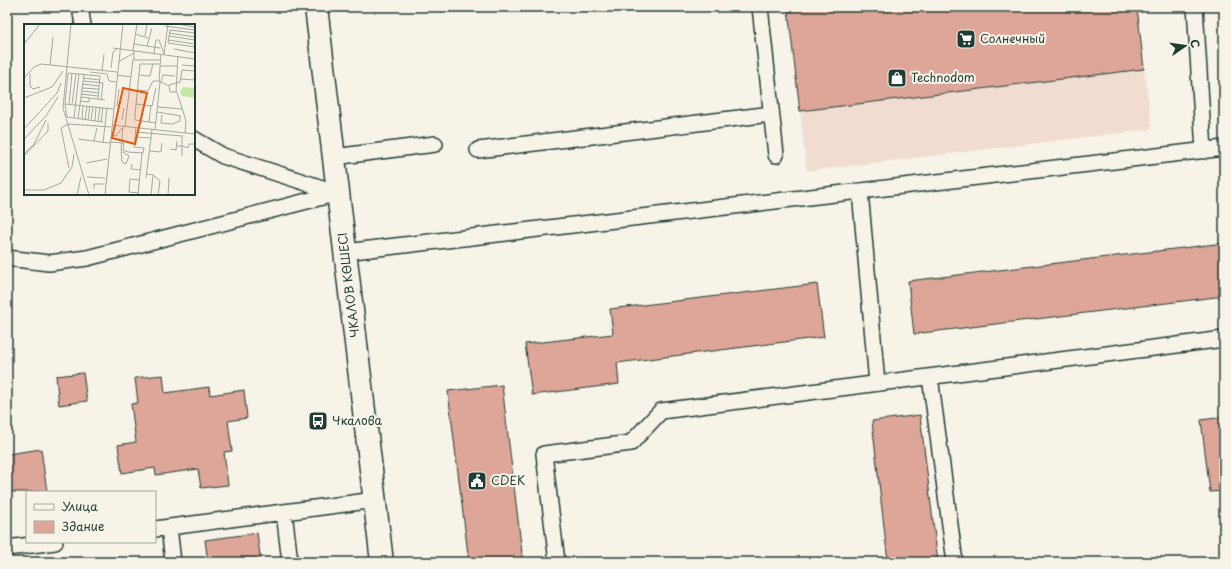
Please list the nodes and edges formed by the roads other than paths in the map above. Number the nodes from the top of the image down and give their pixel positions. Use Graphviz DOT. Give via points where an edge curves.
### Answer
graph roads {
  1 [pos="80,7"];
  2 [pos="316,7"];
  3 [pos="760,7"];
  4 [pos="1195,7"];
  5 [pos="83,24"];
  6 [pos="771,114"];
  7 [pos="195,140"];
  8 [pos="435,144"];
  9 [pos="1224,148"];
  10 [pos="478,150"];
  11 [pos="1204,151"];
  12 [pos="776,155"];
  13 [pos="334,157"];
  14 [pos="860,191"];
  15 [pos="338,193"];
  16 [pos="345,252"];
  17 [pos="7,258"];
  18 [pos="1224,339"];
  19 [pos="930,376"];
  20 [pos="877,383"];
  21 [pos="375,500"];
  22 [pos="284,512"];
  23 [pos="162,528"];
  24 [pos="47,543"];
  25 [pos="7,548"];
  26 [pos="173,562"];
  27 [pos="290,562"];
  28 [pos="382,562"];
  29 [pos="557,562"];
  30 [pos="955,562"];
  1 -- 5 [label="lane"];
  2 -- 13 [label="street, ЧКАЛОВ КӨШЕСІ"];
  3 -- 6 [label="lane"];
  4 -- 11 [label="lane"];
  6 -- 10 [label="lane"];
  6 -- 12 [label="lane"];
  7 -- 15 [label="lane" via="223,156"];
  8 -- 13 [label="lane"];
  9 -- 11 [label="lane"];
  11 -- 14 [label="lane"];
  13 -- 15 [label="street, ЧКАЛОВ КӨШЕСІ"];
  14 -- 16 [label="lane"];
  14 -- 20 [label="lane"];
  15 -- 16 [label="street, ЧКАЛОВ КӨШЕСІ"];
  15 -- 17 [label="lane" via="87,258 49,263"];
  16 -- 21 [label="street, ЧКАЛОВ КӨШЕСІ"];
  18 -- 19 [label="lane"];
  19 -- 20 [label="lane"];
  19 -- 30 [label="lane"];
  20 -- 29 [label="lane" via="661,411 631,443 544,454"];
  21 -- 22 [label="lane"];
  21 -- 28 [label="street, ЧКАЛОВ КӨШЕСІ"];
  22 -- 23 [label="lane"];
  22 -- 27 [label="lane"];
  23 -- 26 [label="lane"];
  24 -- 25 [label="lane"];
}
